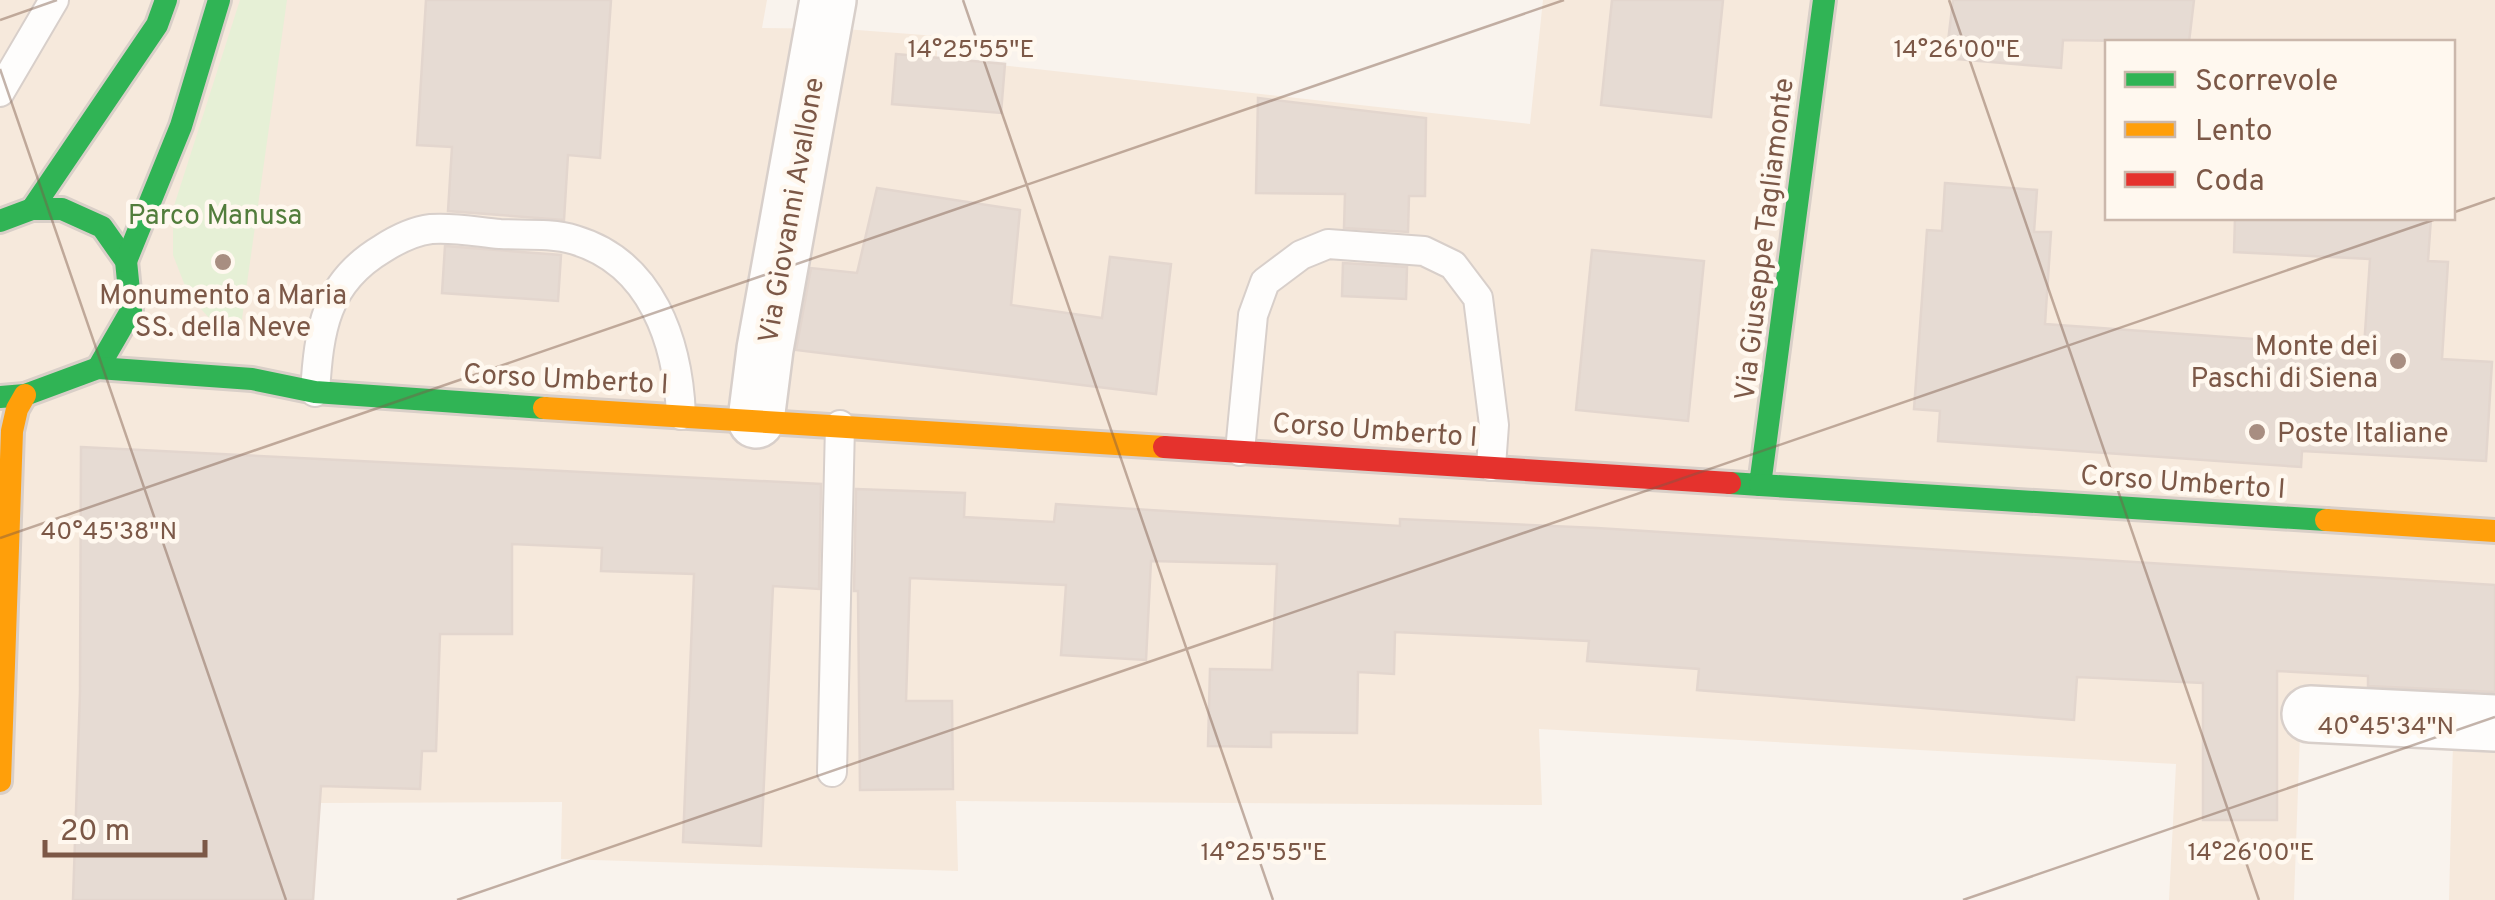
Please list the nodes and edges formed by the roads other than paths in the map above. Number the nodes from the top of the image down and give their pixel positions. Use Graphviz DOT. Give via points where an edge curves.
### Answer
graph roads {
  1 [pos="54,0"];
  2 [pos="166,0"];
  3 [pos="219,0"];
  4 [pos="828,0"];
  5 [pos="1824,0"];
  6 [pos="0,92"];
  7 [pos="32,209"];
  8 [pos="0,221"];
  9 [pos="126,261"];
  10 [pos="206,353"];
  11 [pos="98,368"];
  12 [pos="252,379"];
  13 [pos="316,392"];
  14 [pos="25,395"];
  15 [pos="0,398"];
  16 [pos="680,415"];
  17 [pos="756,420"];
  18 [pos="840,425"];
  19 [pos="1240,451"];
  20 [pos="1492,466"];
  21 [pos="1760,485"];
  22 [pos="2495,531"];
  23 [pos="1,707"];
  24 [pos="2310,714"];
  25 [pos="2495,723"];
  26 [pos="832,772"];
  27 [pos="0,782"];
  1 -- 6 [label="lane"];
  2 -- 7 [label="main road" via="157,25"];
  3 -- 9 [label="main road" via="182,126"];
  4 -- 17 [label="street, Via Giovanni Avallone"];
  5 -- 21 [label="main road, Via Giuseppe Tagliamonte"];
  7 -- 8 [label="main road"];
  7 -- 9 [label="main road" via="62,209 102,228"];
  9 -- 11 [label="main road" via="138,315"];
  10 -- 12 [label="main road, Corso Umberto I"];
  11 -- 12 [label="main road, Corso Umberto I"];
  11 -- 14 [label="main road, Corso Umberto I"];
  12 -- 13 [label="main road, Corso Umberto I"];
  13 -- 16 [label="main road, Corso Umberto I"];
  13 -- 16 [label="lane" via="318,340 332,298 362,261 430,229 572,238 614,255 650,295 670,340"];
  14 -- 15 [label="main road, Corso Umberto I"];
  14 -- 23 [label="main road" via="12,431"];
  16 -- 17 [label="main road, Corso Umberto I"];
  17 -- 18 [label="main road, Corso Umberto I"];
  18 -- 19 [label="main road, Corso Umberto I"];
  18 -- 26 [label="lane"];
  19 -- 20 [label="main road, Corso Umberto I"];
  19 -- 20 [label="lane" via="1252,315 1265,282 1301,254 1328,244 1424,251 1453,264 1478,298 1494,425"];
  20 -- 21 [label="main road, Corso Umberto I"];
  21 -- 22 [label="main road, Corso Umberto I"];
  23 -- 27 [label="main road"];
  24 -- 25 [label="street"];
}
